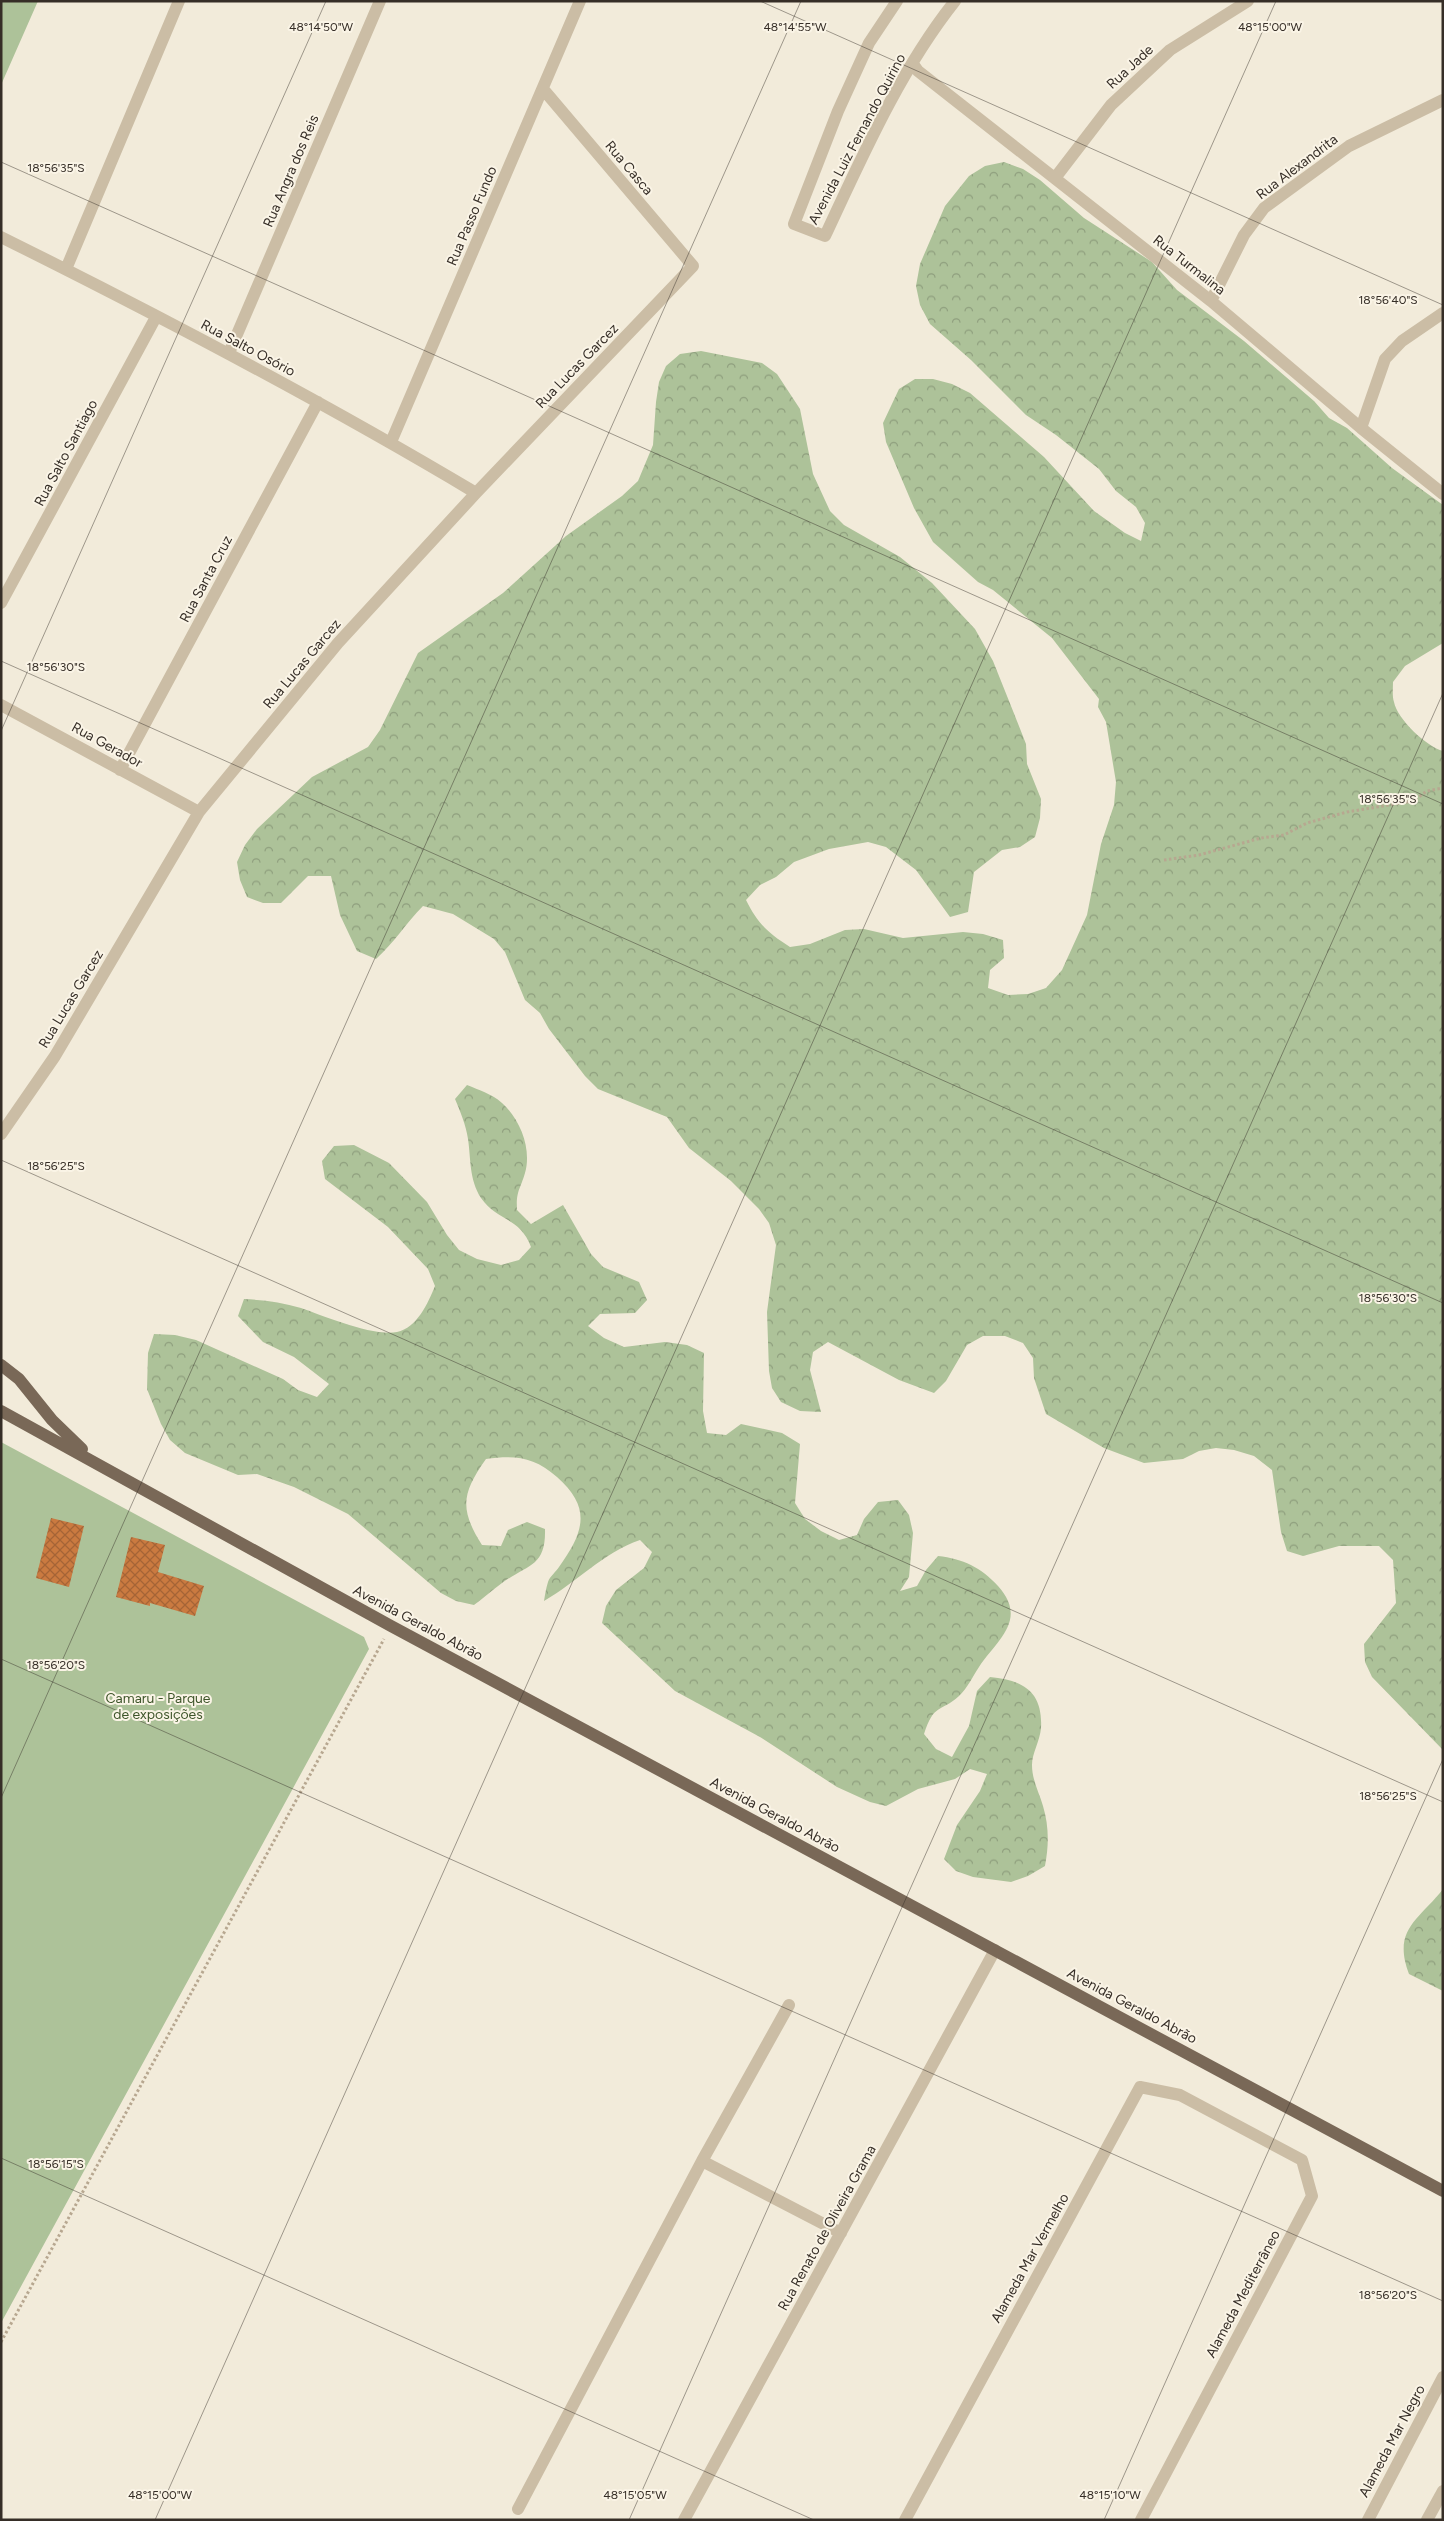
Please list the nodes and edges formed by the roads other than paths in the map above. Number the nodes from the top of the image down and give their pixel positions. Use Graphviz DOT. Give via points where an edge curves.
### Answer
graph roads {
  1 [pos="179,1"];
  2 [pos="380,1"];
  3 [pos="580,1"];
  4 [pos="897,1"];
  5 [pos="955,1"];
  6 [pos="1248,1"];
  7 [pos="913,64"];
  8 [pos="543,89"];
  9 [pos="1443,100"];
  10 [pos="1055,178"];
  11 [pos="1,237"];
  12 [pos="693,266"];
  13 [pos="66,269"];
  14 [pos="1211,301"];
  15 [pos="1443,313"];
  16 [pos="156,317"];
  17 [pos="229,354"];
  18 [pos="318,402"];
  19 [pos="1361,428"];
  20 [pos="391,442"];
  21 [pos="476,493"];
  22 [pos="1443,494"];
  23 [pos="1,603"];
  24 [pos="1,705"];
  25 [pos="120,770"];
  26 [pos="199,812"];
  27 [pos="1,1134"];
  28 [pos="1,1365"];
  29 [pos="1,1411"];
  30 [pos="94,1462"];
  31 [pos="995,1950"];
  32 [pos="789,2005"];
  33 [pos="1222,2117"];
  34 [pos="702,2161"];
  35 [pos="1443,2191"];
  36 [pos="841,2233"];
  37 [pos="1443,2377"];
  38 [pos="1443,2491"];
  39 [pos="518,2508"];
  40 [pos="684,2520"];
  41 [pos="904,2520"];
  42 [pos="1141,2520"];
  43 [pos="1368,2520"];
  44 [pos="1427,2520"];
  1 -- 13 [label="street"];
  2 -- 17 [label="street, Rua Angra dos Reis"];
  3 -- 8 [label="street, Rua Passo Fundo"];
  4 -- 7 [label="street, Avenida Luiz Fernando Quirino" via="869,44 838,111 794,224 825,236 868,144"];
  5 -- 7 [label="street, Avenida Luiz Fernando Quirino" via="932,30"];
  6 -- 10 [label="street, Rua Jade" via="1170,50 1111,105"];
  7 -- 10 [label="street, Rua Turmalina"];
  8 -- 12 [label="street, Rua Casca"];
  8 -- 20 [label="street, Rua Passo Fundo"];
  9 -- 14 [label="street, Rua Alexandrita" via="1349,146 1264,208 1239,242"];
  10 -- 14 [label="street, Rua Turmalina"];
  11 -- 13 [label="street, Rua Salto Osório"];
  12 -- 21 [label="street, Rua Lucas Garcez"];
  13 -- 16 [label="street, Rua Salto Osório"];
  14 -- 19 [label="street, Rua Turmalina"];
  15 -- 19 [label="street" via="1402,341 1385,359"];
  16 -- 17 [label="street, Rua Salto Osório"];
  16 -- 23 [label="street, Rua Salto Santiago"];
  17 -- 18 [label="street, Rua Salto Osório"];
  18 -- 20 [label="street, Rua Salto Osório"];
  18 -- 25 [label="street, Rua Santa Cruz"];
  19 -- 22 [label="street, Rua Turmalina"];
  20 -- 21 [label="street, Rua Salto Osório"];
  21 -- 26 [label="street, Rua Lucas Garcez" via="338,643"];
  24 -- 25 [label="street, Rua Gerador"];
  25 -- 26 [label="street, Rua Gerador"];
  26 -- 27 [label="street, Rua Lucas Garcez" via="55,1056"];
  28 -- 30 [label="main road, Avenida Geraldo Abrão" via="19,1379 52,1420"];
  29 -- 30 [label="main road, Avenida Geraldo Abrão"];
  30 -- 31 [label="main road, Avenida Geraldo Abrão" via="391,1626"];
  31 -- 35 [label="main road, Avenida Geraldo Abrão"];
  31 -- 36 [label="street, Rua Renato de Oliveira Grama"];
  32 -- 34 [label="street"];
  33 -- 41 [label="street, Alameda Mar Vermelho" via="1180,2095 1140,2088"];
  33 -- 42 [label="street, Alameda Mediterrâneo" via="1302,2160 1312,2196"];
  34 -- 36 [label="street"];
  34 -- 39 [label="street"];
  36 -- 40 [label="street, Rua Renato de Oliveira Grama"];
  37 -- 43 [label="street, Alameda Mar Negro"];
  38 -- 44 [label="street"];
}
